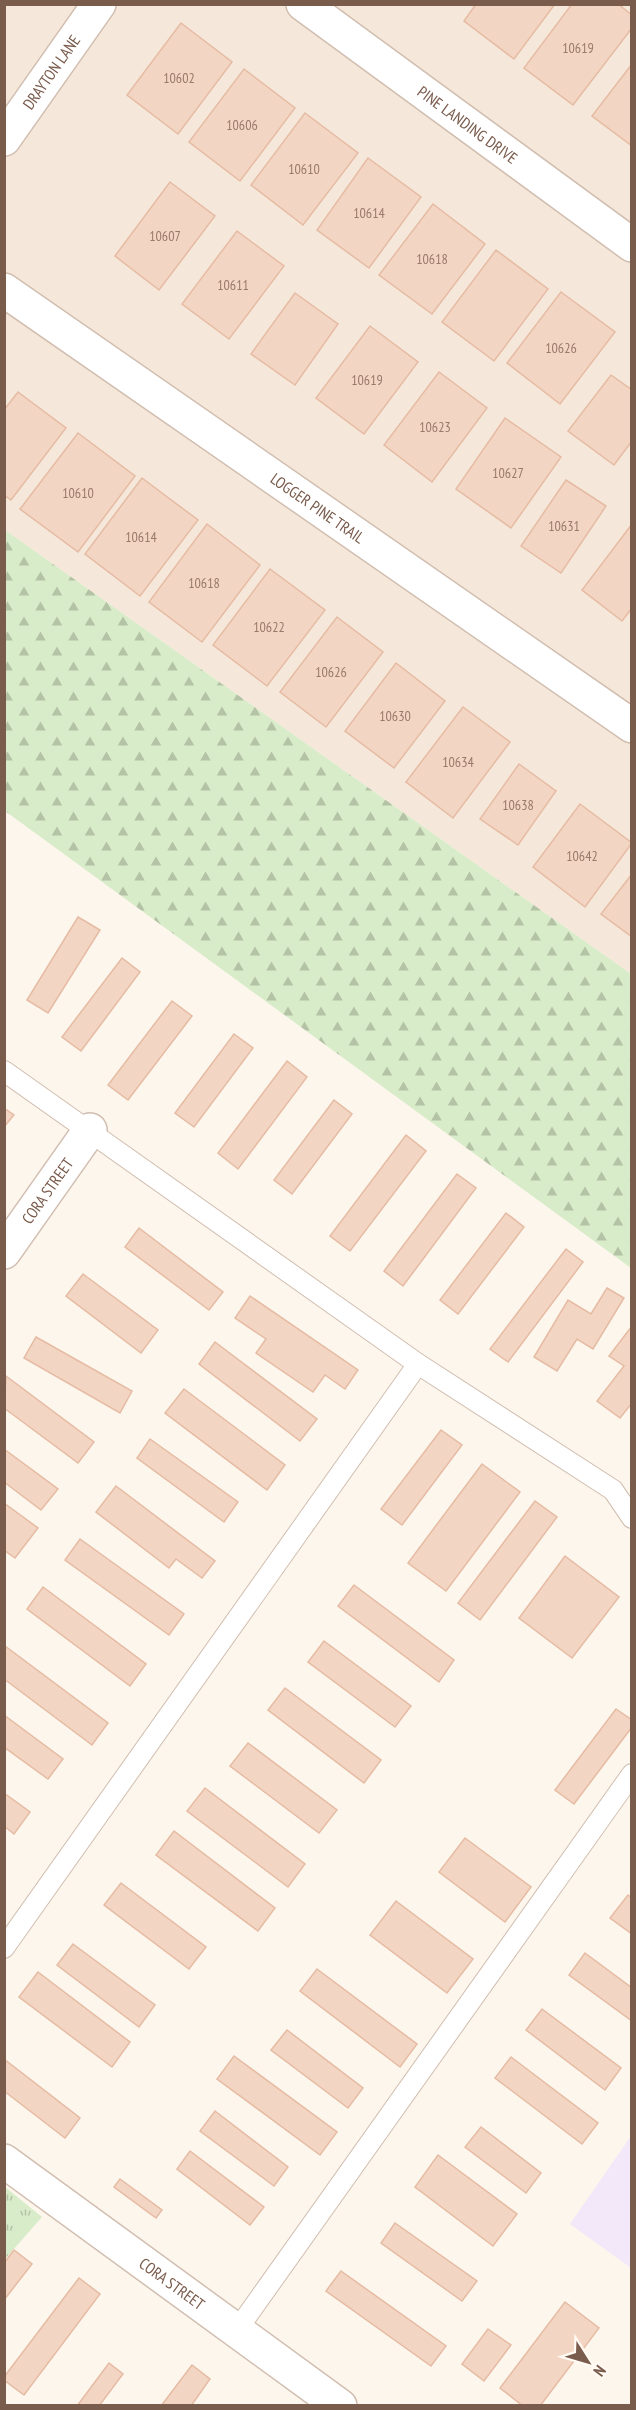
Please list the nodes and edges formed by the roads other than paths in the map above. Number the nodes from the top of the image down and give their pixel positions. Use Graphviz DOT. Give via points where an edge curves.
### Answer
graph roads {
  1 [pos="99,4"];
  2 [pos="303,4"];
  3 [pos="4,139"];
  4 [pos="632,245"];
  5 [pos="4,290"];
  6 [pos="632,726"];
  7 [pos="4,1071"];
  8 [pos="90,1131"];
  9 [pos="4,1252"];
  10 [pos="418,1364"];
  11 [pos="632,1518"];
  12 [pos="632,1774"];
  13 [pos="4,1948"];
  14 [pos="4,2161"];
  15 [pos="237,2330"];
  16 [pos="340,2406"];
  1 -- 3 [label="street, DRAYTON LANE"];
  2 -- 4 [label="street, PINE LANDING DRIVE"];
  5 -- 6 [label="street, LOGGER PINE TRAIL"];
  7 -- 8 [label="lane"];
  8 -- 9 [label="street, CORA STREET"];
  8 -- 10 [label="lane"];
  10 -- 11 [label="lane" via="613,1490"];
  10 -- 13 [label="lane"];
  12 -- 15 [label="lane"];
  14 -- 15 [label="street, CORA STREET"];
  15 -- 16 [label="street, CORA STREET"];
}
